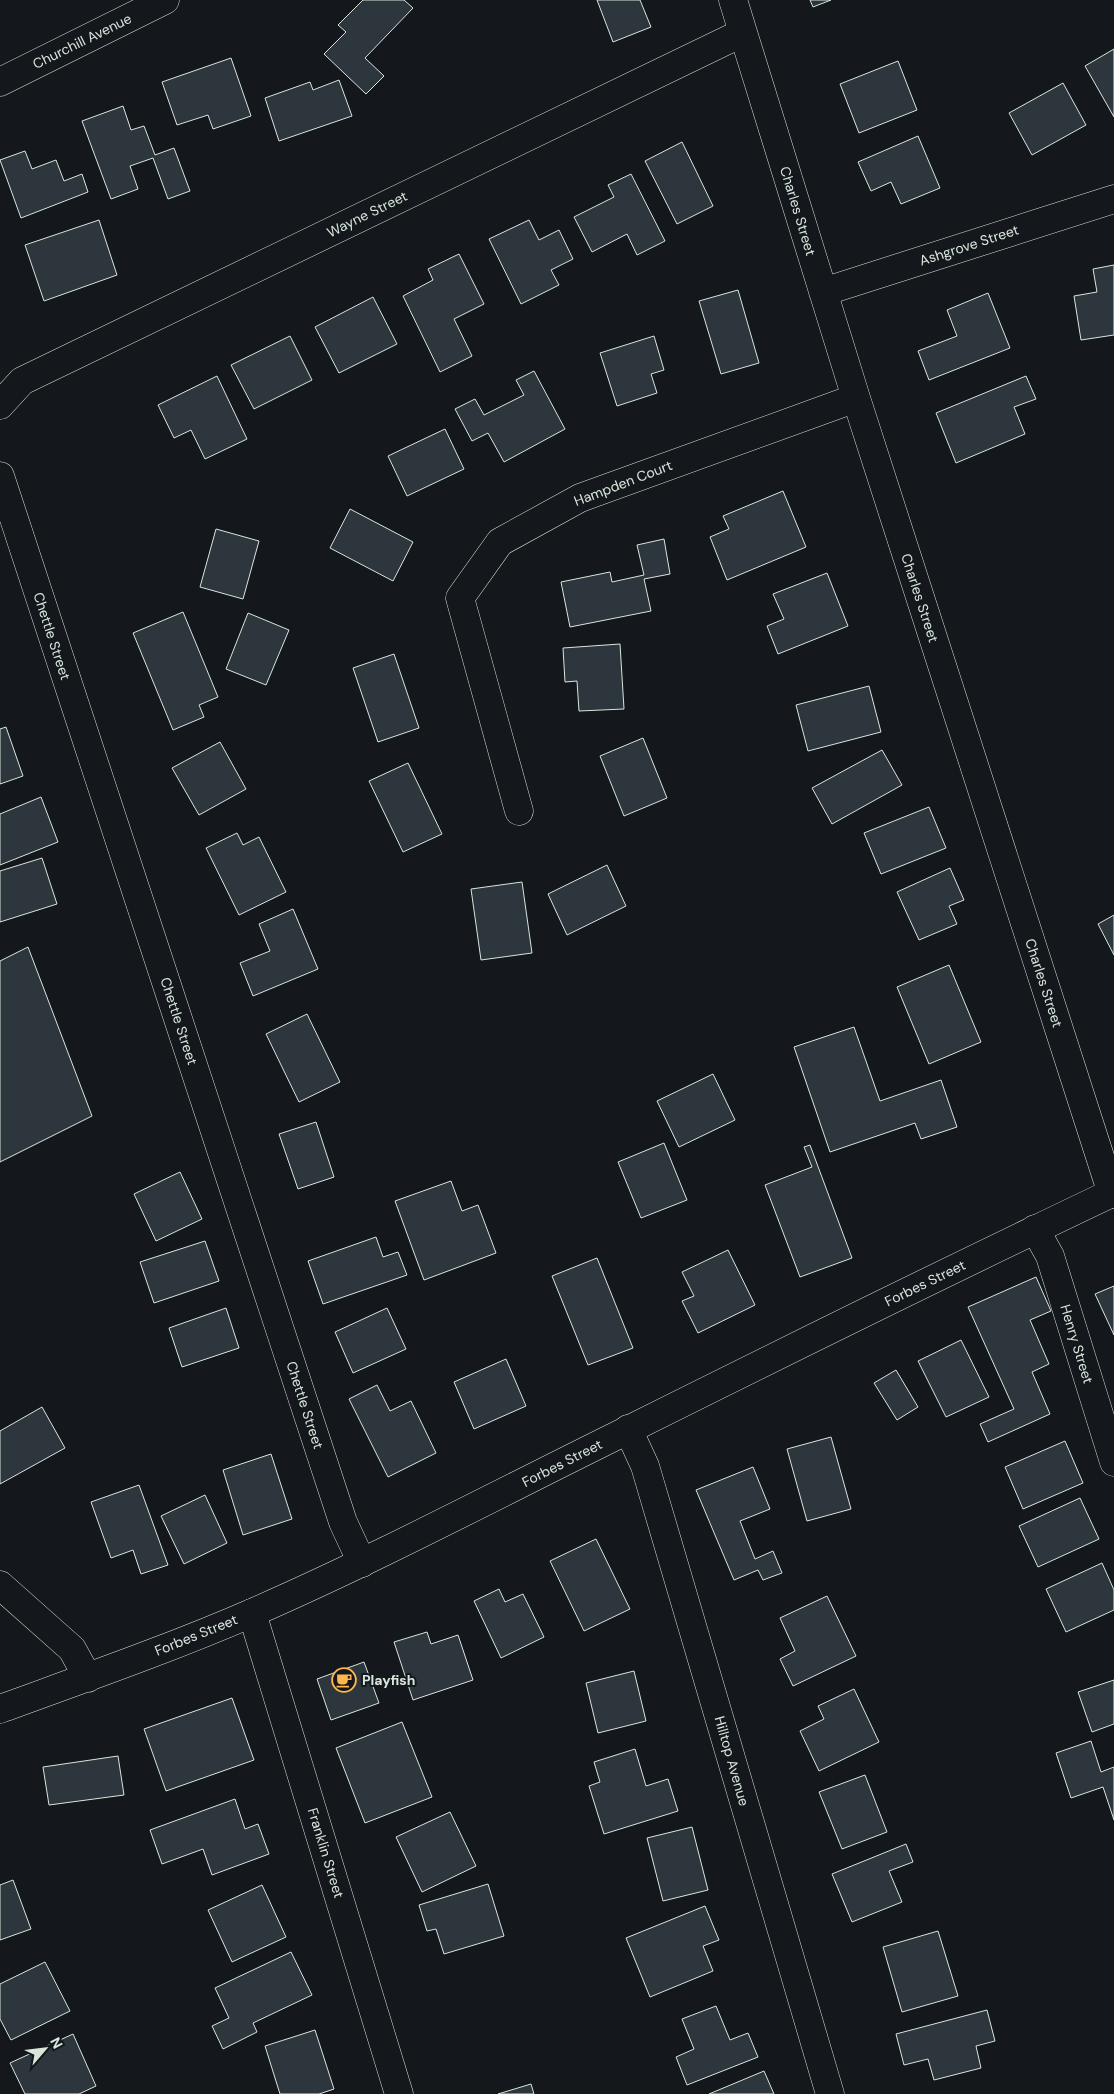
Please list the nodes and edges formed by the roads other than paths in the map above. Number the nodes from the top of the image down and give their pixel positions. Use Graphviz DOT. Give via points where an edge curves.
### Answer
graph roads {
  1 [pos="165,0"];
  2 [pos="733,0"];
  3 [pos="742,32"];
  4 [pos="0,82"];
  5 [pos="1114,199"];
  6 [pos="823,292"];
  7 [pos="856,398"];
  8 [pos="0,404"];
  9 [pos="0,476"];
  10 [pos="519,811"];
  11 [pos="1113,1193"];
  12 [pos="1035,1229"];
  13 [pos="628,1429"];
  14 [pos="1114,1462"];
  15 [pos="362,1563"];
  16 [pos="0,1585"];
  17 [pos="252,1613"];
  18 [pos="88,1678"];
  19 [pos="0,1709"];
  20 [pos="399,2094"];
  21 [pos="830,2094"];
  1 -- 4 [label="street, Churchill Avenue"];
  2 -- 3 [label="street, Charles Street"];
  3 -- 6 [label="street, Charles Street"];
  3 -- 8 [label="street, Wayne Street" via="22,381"];
  5 -- 6 [label="street, Ashgrove Street"];
  6 -- 7 [label="street, Charles Street"];
  7 -- 10 [label="street, Hampden Court" via="580,498 500,542 460,598"];
  7 -- 11 [label="street, Charles Street"];
  9 -- 15 [label="street, Chettle Street" via="343,1522"];
  11 -- 12 [label="street, Forbes Street"];
  12 -- 13 [label="street, Forbes Street"];
  12 -- 14 [label="street, Henry Street" via="1050,1256"];
  13 -- 15 [label="street, Forbes Street"];
  13 -- 21 [label="street, Hilltop Avenue" via="645,1466"];
  15 -- 17 [label="street, Forbes Street"];
  16 -- 18 [label="street" via="72,1649"];
  17 -- 18 [label="street, Forbes Street"];
  17 -- 20 [label="street, Franklin Street"];
  18 -- 19 [label="street, Forbes Street"];
}
